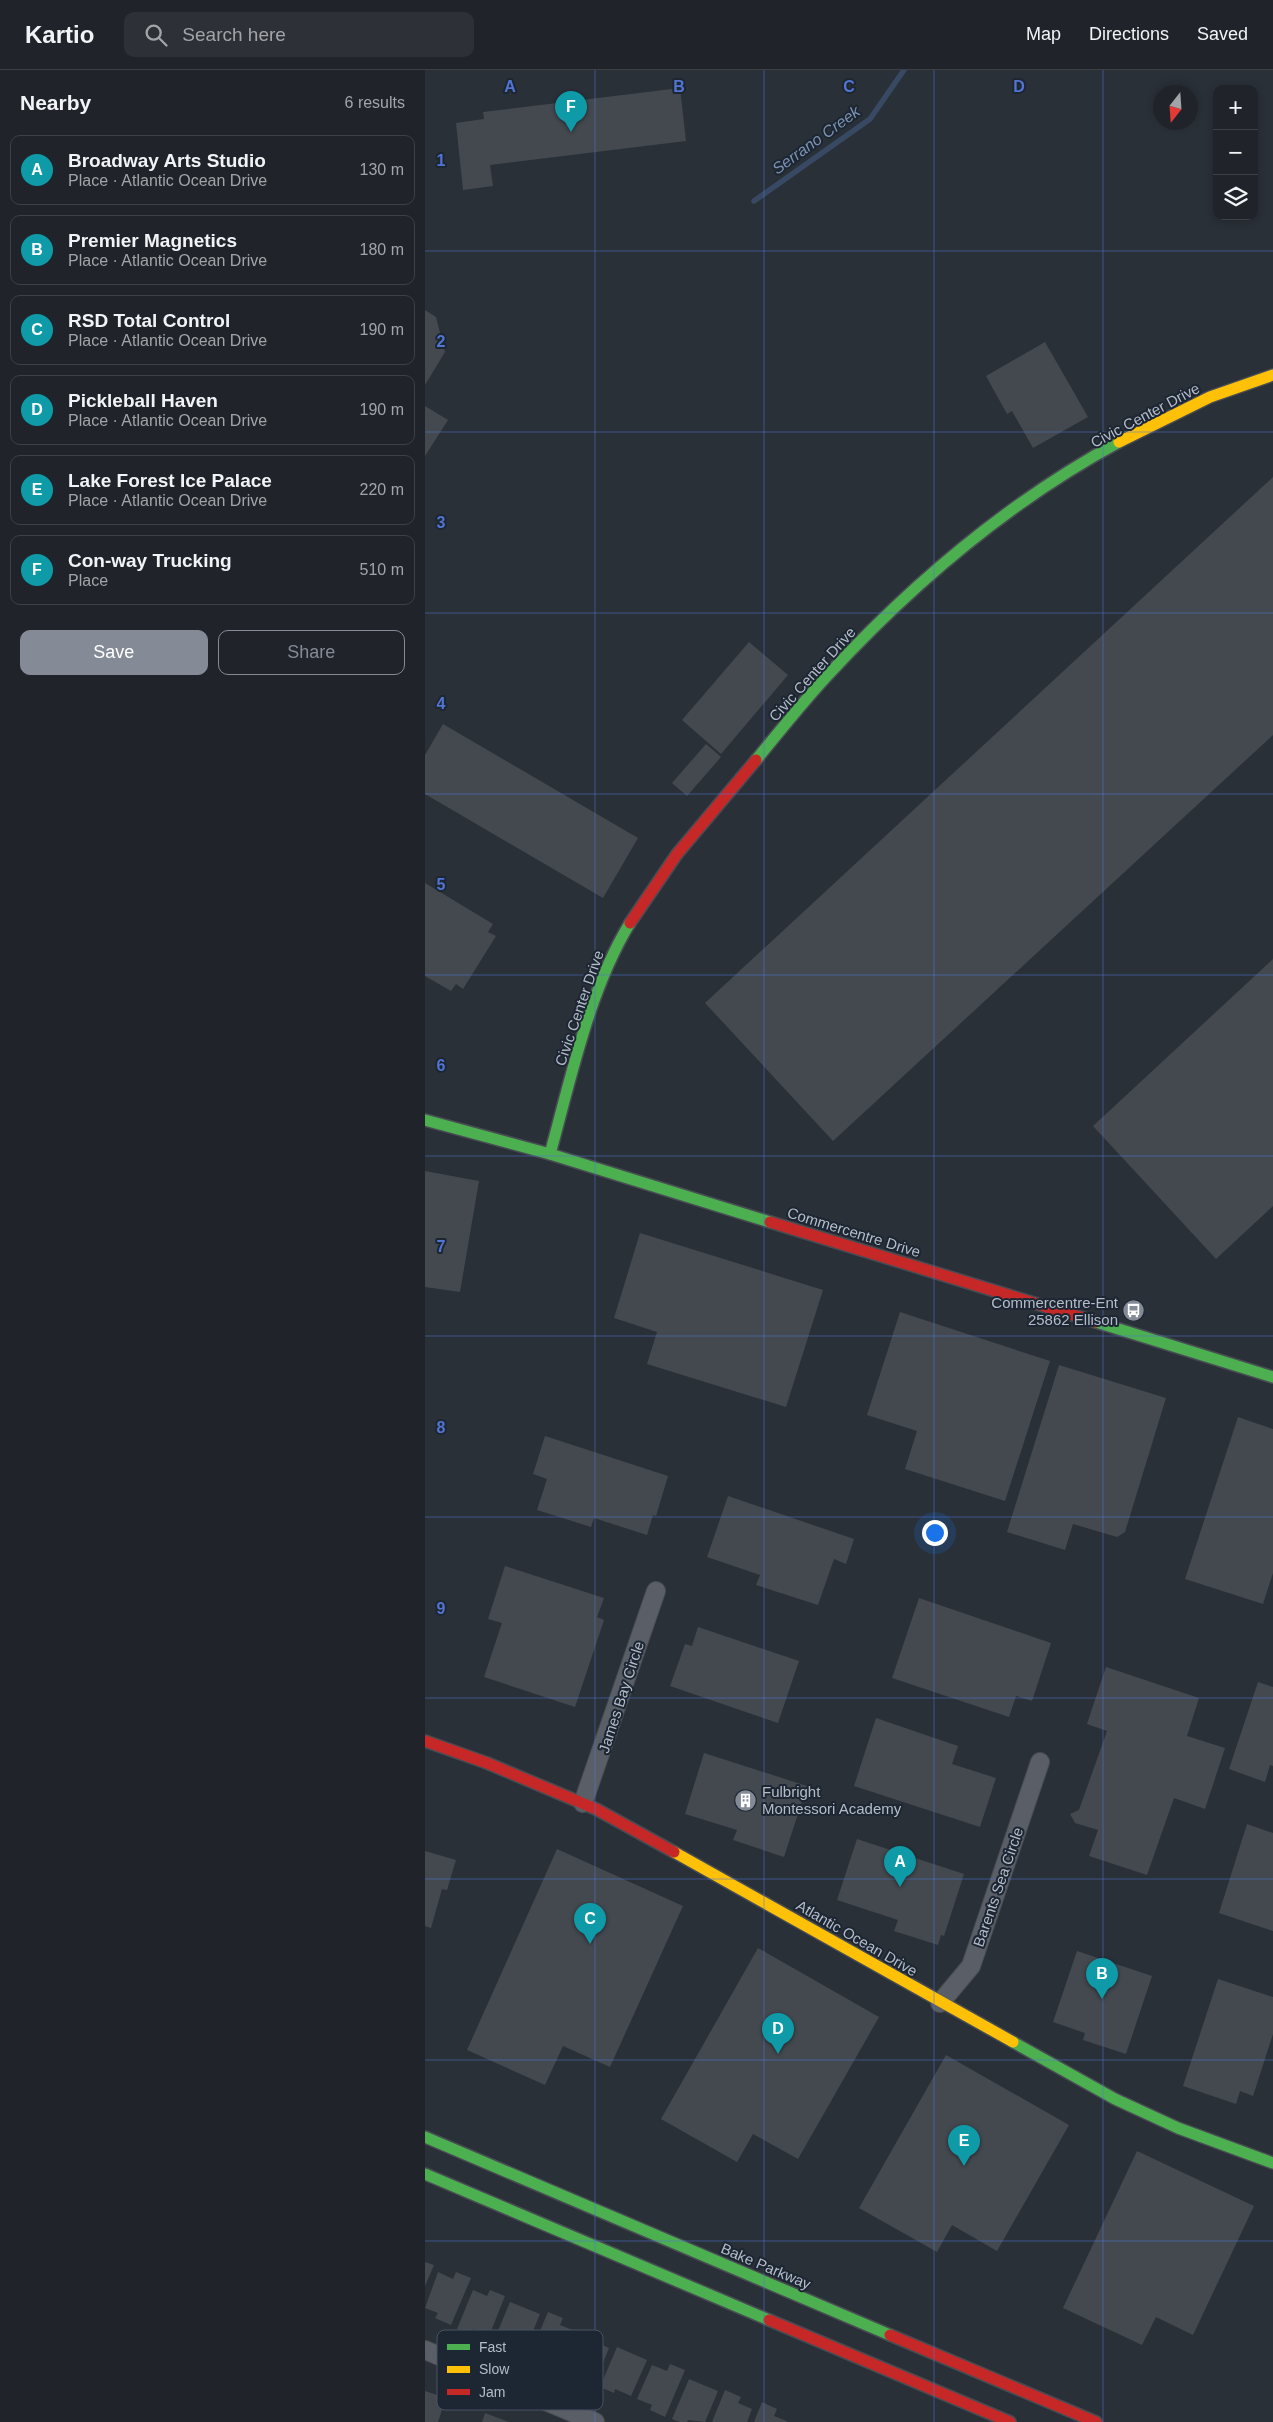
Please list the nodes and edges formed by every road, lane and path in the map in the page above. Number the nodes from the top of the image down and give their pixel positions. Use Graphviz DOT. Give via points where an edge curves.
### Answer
graph roads {
  1 [pos="1273,374"];
  2 [pos="425,1120"];
  3 [pos="550,1154"];
  4 [pos="1273,1378"];
  5 [pos="656,1590"];
  6 [pos="425,1741"];
  7 [pos="1040,1762"];
  8 [pos="583,1803"];
  9 [pos="940,2003"];
  10 [pos="425,2137"];
  11 [pos="1272,2159"];
  12 [pos="425,2174"];
  13 [pos="425,2350"];
  14 [pos="437,2356"];
  15 [pos="560,2415"];
  16 [pos="595,2422"];
  17 [pos="1010,2422"];
  18 [pos="1096,2422"];
  1 -- 3 [label="street, Civic Center Drive" via="1210,397 1147,428 1057,481 982,532 911,592 837,664 665,867 637,910 613,955 591,1014"];
  2 -- 3 [label="street, Commercentre Drive"];
  3 -- 4 [label="street, Commercentre Drive"];
  5 -- 8 [label="street, James Bay Circle"];
  6 -- 8 [label="street, Atlantic Ocean Drive"];
  7 -- 9 [label="street, Barents Sea Circle" via="971,1966"];
  8 -- 9 [label="street, Atlantic Ocean Drive"];
  9 -- 11 [label="street, Atlantic Ocean Drive" via="1115,2099 1178,2128"];
  10 -- 18 [label="street, Bake Parkway"];
  12 -- 17 [label="street"];
  13 -- 14 [label="street"];
  15 -- 16 [label="street"];
}
